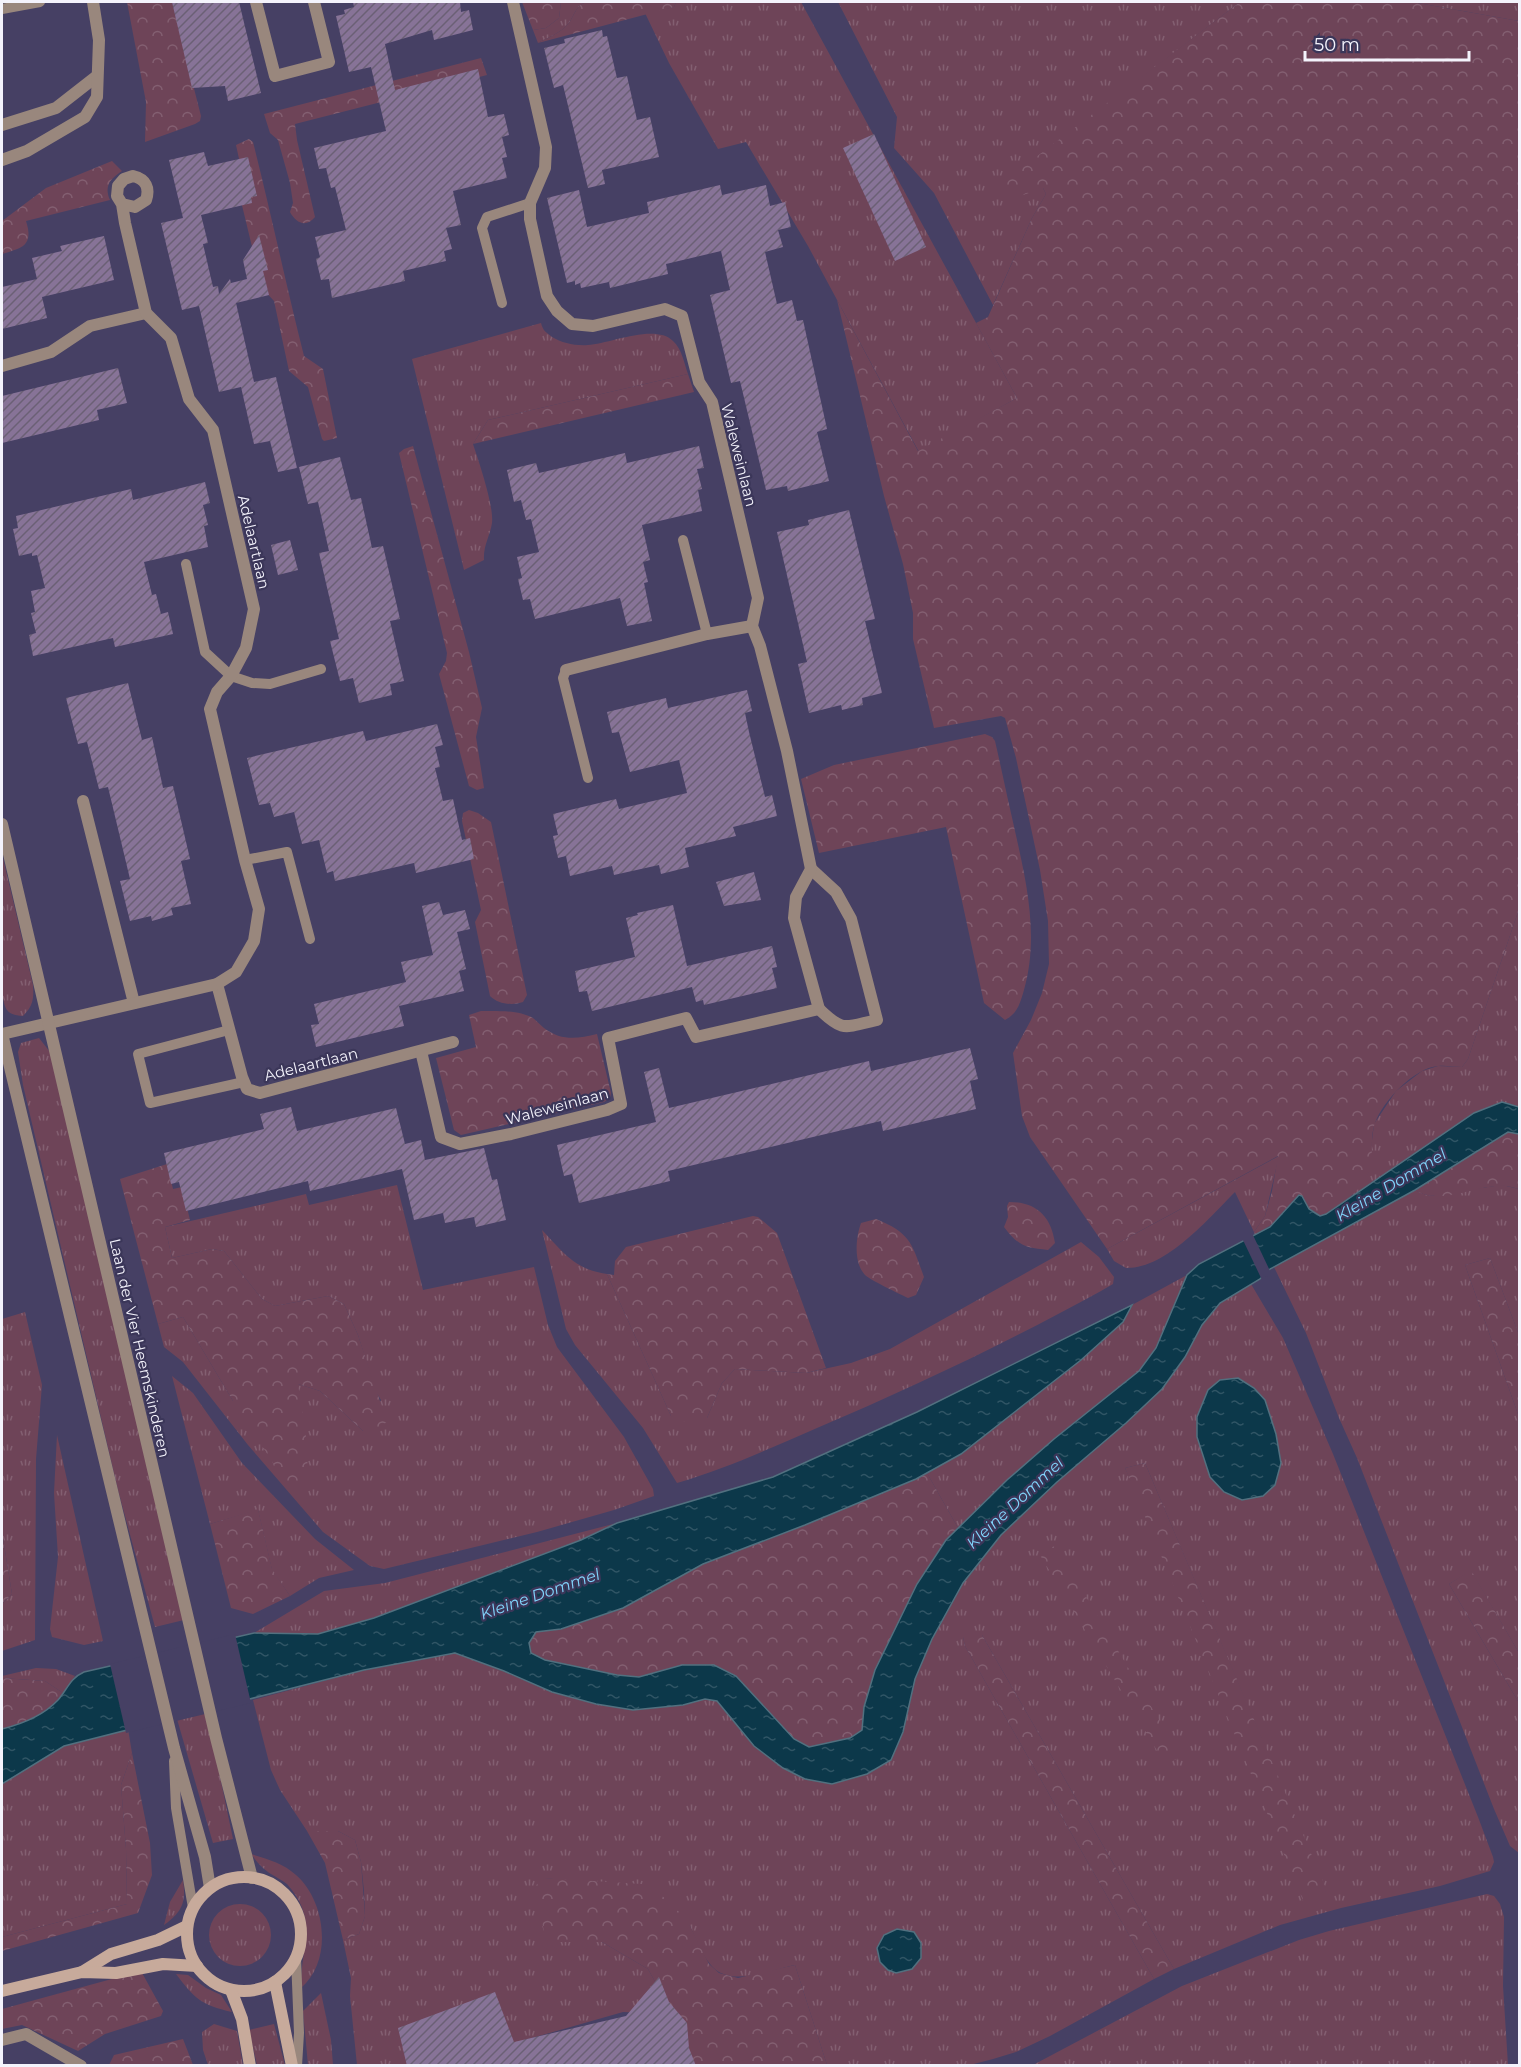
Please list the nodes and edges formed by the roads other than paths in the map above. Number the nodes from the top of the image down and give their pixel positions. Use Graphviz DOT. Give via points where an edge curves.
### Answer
graph roads {
  1 [pos="40,2"];
  2 [pos="93,2"];
  3 [pos="256,2"];
  4 [pos="314,2"];
  5 [pos="513,2"];
  6 [pos="2,9"];
  7 [pos="97,76"];
  8 [pos="2,125"];
  9 [pos="2,160"];
  10 [pos="530,203"];
  11 [pos="122,204"];
  12 [pos="502,303"];
  13 [pos="146,313"];
  14 [pos="2,366"];
  15 [pos="683,540"];
  16 [pos="186,564"];
  17 [pos="752,626"];
  18 [pos="707,634"];
  19 [pos="321,669"];
  20 [pos="566,670"];
  21 [pos="231,676"];
  22 [pos="588,778"];
  23 [pos="83,801"];
  24 [pos="2,824"];
  25 [pos="244,860"];
  26 [pos="811,869"];
  27 [pos="310,939"];
  28 [pos="218,984"];
  29 [pos="134,1004"];
  30 [pos="819,1009"];
  31 [pos="48,1023"];
  32 [pos="230,1030"];
  33 [pos="2,1034"];
  34 [pos="453,1042"];
  35 [pos="422,1051"];
  36 [pos="244,1082"];
  37 [pos="174,1748"];
  38 [pos="252,1878"];
  39 [pos="210,1888"];
  40 [pos="193,1908"];
  41 [pos="188,1926"];
  42 [pos="296,1958"];
  43 [pos="197,1966"];
  44 [pos="82,1972"];
  45 [pos="275,1982"];
  46 [pos="2,1990"];
  47 [pos="231,1990"];
  48 [pos="2,2040"];
  49 [pos="81,2066"];
  50 [pos="250,2066"];
  51 [pos="292,2066"];
  52 [pos="297,2066"];
  1 -- 6 [label="lane"];
  2 -- 7 [label="street" via="99,40"];
  3 -- 4 [label="street" via="275,76 329,62"];
  5 -- 10 [label="street, Waleweinlaan" via="546,147 545,168"];
  7 -- 8 [label="street" via="56,108"];
  7 -- 9 [label="street" via="97,97 85,117 27,152"];
  10 -- 12 [label="lane" via="487,217 482,228"];
  10 -- 17 [label="street, Waleweinlaan" via="530,219 548,296 572,324 593,326 665,309 682,316 699,382 712,402 758,598"];
  11 -- 13 [label="street"];
  13 -- 14 [label="street" via="90,326 51,352"];
  13 -- 21 [label="street, Adelaartlaan" via="171,338 189,399 213,430 254,609 246,648"];
  15 -- 18 [label="lane"];
  16 -- 21 [label="lane" via="205,652"];
  17 -- 18 [label="street"];
  17 -- 26 [label="street" via="787,751"];
  18 -- 20 [label="street"];
  19 -- 21 [label="lane" via="270,684"];
  20 -- 22 [label="lane" via="563,678"];
  21 -- 25 [label="street, Adelaartlaan" via="217,692 210,709"];
  23 -- 29 [label="street"];
  24 -- 31 [label="street, Laan der Vier Heemskinderen"];
  25 -- 27 [label="lane" via="287,852"];
  25 -- 28 [label="street, Adelaartlaan" via="259,909 254,941 237,972"];
  26 -- 30 [label="street" via="796,897 794,918"];
  26 -- 30 [label="street" via="836,892 851,919 877,1020 845,1027 836,1025"];
  28 -- 29 [label="street, Adelaartlaan"];
  28 -- 32 [label="street, Adelaartlaan"];
  29 -- 31 [label="street, Adelaartlaan"];
  30 -- 35 [label="street, Waleweinlaan" via="696,1036 686,1018 608,1038 621,1104 460,1144 441,1137"];
  31 -- 33 [label="street, Adelaartlaan"];
  31 -- 38 [label="street, Laan der Vier Heemskinderen"];
  32 -- 36 [label="street, Adelaartlaan"];
  32 -- 36 [label="lane" via="138,1054 150,1103"];
  33 -- 37 [label="street"];
  34 -- 35 [label="street, Adelaartlaan"];
  35 -- 36 [label="street, Adelaartlaan" via="260,1093 248,1089"];
  37 -- 39 [label="street"];
  37 -- 40 [label="lane" via="176,1808"];
  38 -- 39 [label="main road" via="227,1880"];
  38 -- 42 [label="main road" via="274,1886 292,1904 300,1925"];
  39 -- 40 [label="main road"];
  40 -- 41 [label="main road"];
  41 -- 43 [label="main road" via="188,1946"];
  41 -- 44 [label="main road" via="111,1954"];
  42 -- 45 [label="main road"];
  42 -- 52 [label="lane"];
  43 -- 44 [label="main road" via="163,1964 116,1973"];
  43 -- 47 [label="main road" via="213,1982"];
  44 -- 46 [label="main road"];
  45 -- 47 [label="main road" via="255,1990"];
  45 -- 51 [label="main road"];
  47 -- 50 [label="main road" via="242,2019"];
  48 -- 49 [label="street" via="26,2034"];
}
